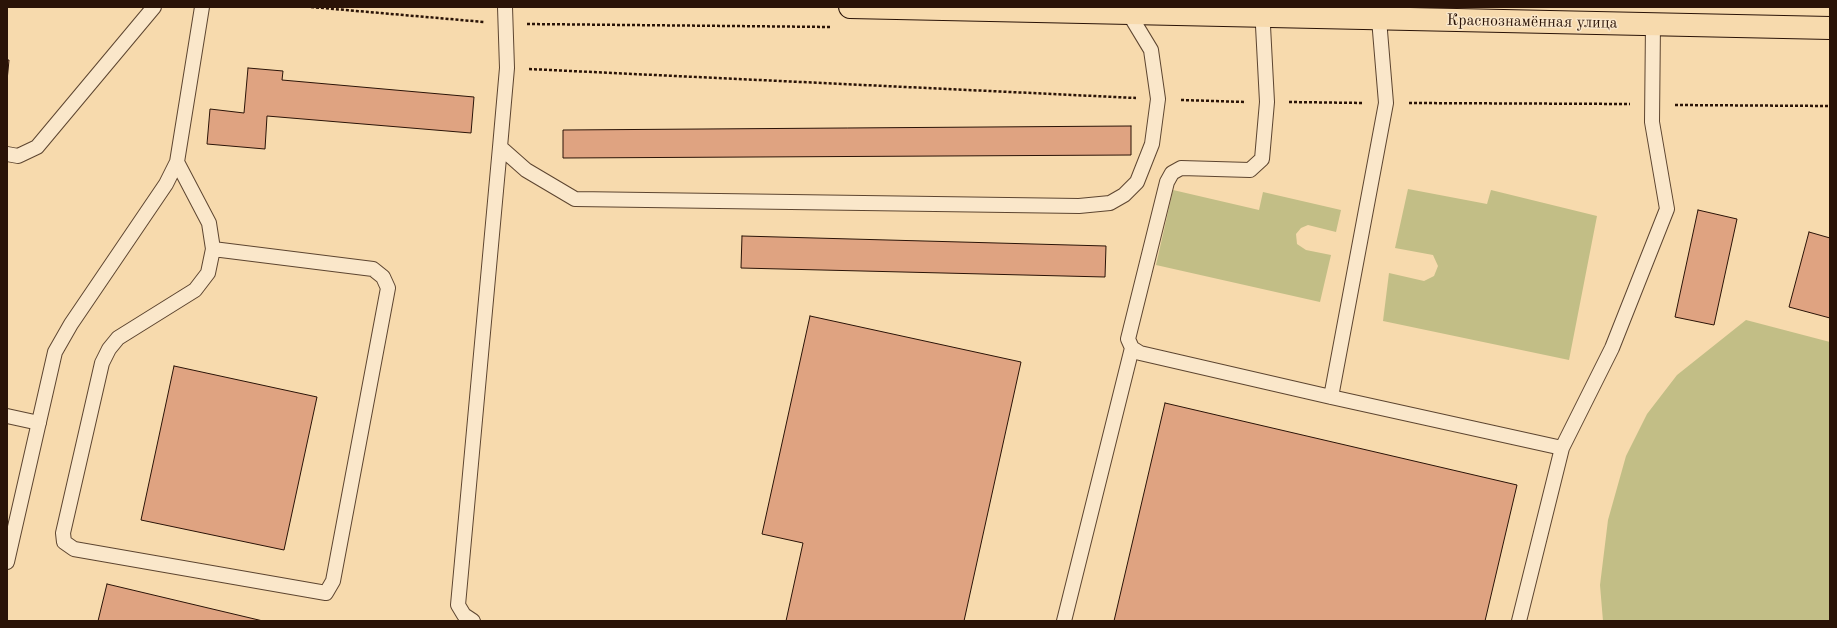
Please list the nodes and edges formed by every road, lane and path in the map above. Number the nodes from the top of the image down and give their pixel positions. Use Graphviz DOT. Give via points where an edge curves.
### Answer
graph roads {
  1 [pos="154,7"];
  2 [pos="202,7"];
  3 [pos="505,7"];
  4 [pos="850,7"];
  5 [pos="1026,9"];
  6 [pos="1128,12"];
  7 [pos="1262,12"];
  8 [pos="1378,13"];
  9 [pos="1653,24"];
  10 [pos="1830,28"];
  11 [pos="507,68"];
  12 [pos="1158,99"];
  13 [pos="1267,102"];
  14 [pos="1386,103"];
  15 [pos="1653,105"];
  16 [pos="1830,106"];
  17 [pos="500,147"];
  18 [pos="7,154"];
  19 [pos="177,162"];
  20 [pos="213,249"];
  21 [pos="1132,348"];
  22 [pos="1331,397"];
  23 [pos="7,416"];
  24 [pos="39,423"];
  25 [pos="1562,448"];
  26 [pos="7,562"];
  27 [pos="473,621"];
  28 [pos="1064,621"];
  29 [pos="1519,621"];
  1 -- 18 [label="lane" via="37,147 18,156"];
  2 -- 19 [label="lane"];
  3 -- 11 [label="lane"];
  4 -- 5 [label="highway, Краснознамённая улица"];
  5 -- 6 [label="highway, Краснознамённая улица"];
  6 -- 7 [label="highway, Краснознамённая улица"];
  6 -- 12 [label="lane" via="1151,50"];
  7 -- 8 [label="highway, Краснознамённая улица"];
  7 -- 13 [label="lane"];
  8 -- 9 [label="highway, Краснознамённая улица"];
  8 -- 14 [label="lane"];
  9 -- 10 [label="highway, Краснознамённая улица"];
  9 -- 15 [label="lane"];
  11 -- 12 [label="path"];
  11 -- 17 [label="lane"];
  12 -- 13 [label="path"];
  12 -- 17 [label="lane" via="1152,144 1137,182 1124,195 1110,203 1078,206 575,199 526,170"];
  13 -- 14 [label="path"];
  13 -- 21 [label="lane" via="1262,159 1256,166 1250,170 1181,168 1172,173 1167,182 1128,339"];
  14 -- 15 [label="path"];
  14 -- 22 [label="lane"];
  15 -- 16 [label="path"];
  15 -- 25 [label="lane" via="1652,122 1667,209 1612,348"];
  17 -- 27 [label="lane" via="458,605 464,615"];
  19 -- 20 [label="lane" via="209,223"];
  19 -- 24 [label="lane" via="166,184 71,324 55,352"];
  20 -- 20 [label="lane" via="208,273 195,290 118,338 109,349 102,363 63,533 64,542 74,549 326,593 333,581 388,288 383,277 373,269"];
  21 -- 22 [label="lane"];
  21 -- 28 [label="lane"];
  22 -- 25 [label="lane"];
  23 -- 24 [label="lane"];
  24 -- 26 [label="lane"];
  25 -- 29 [label="lane"];
}
